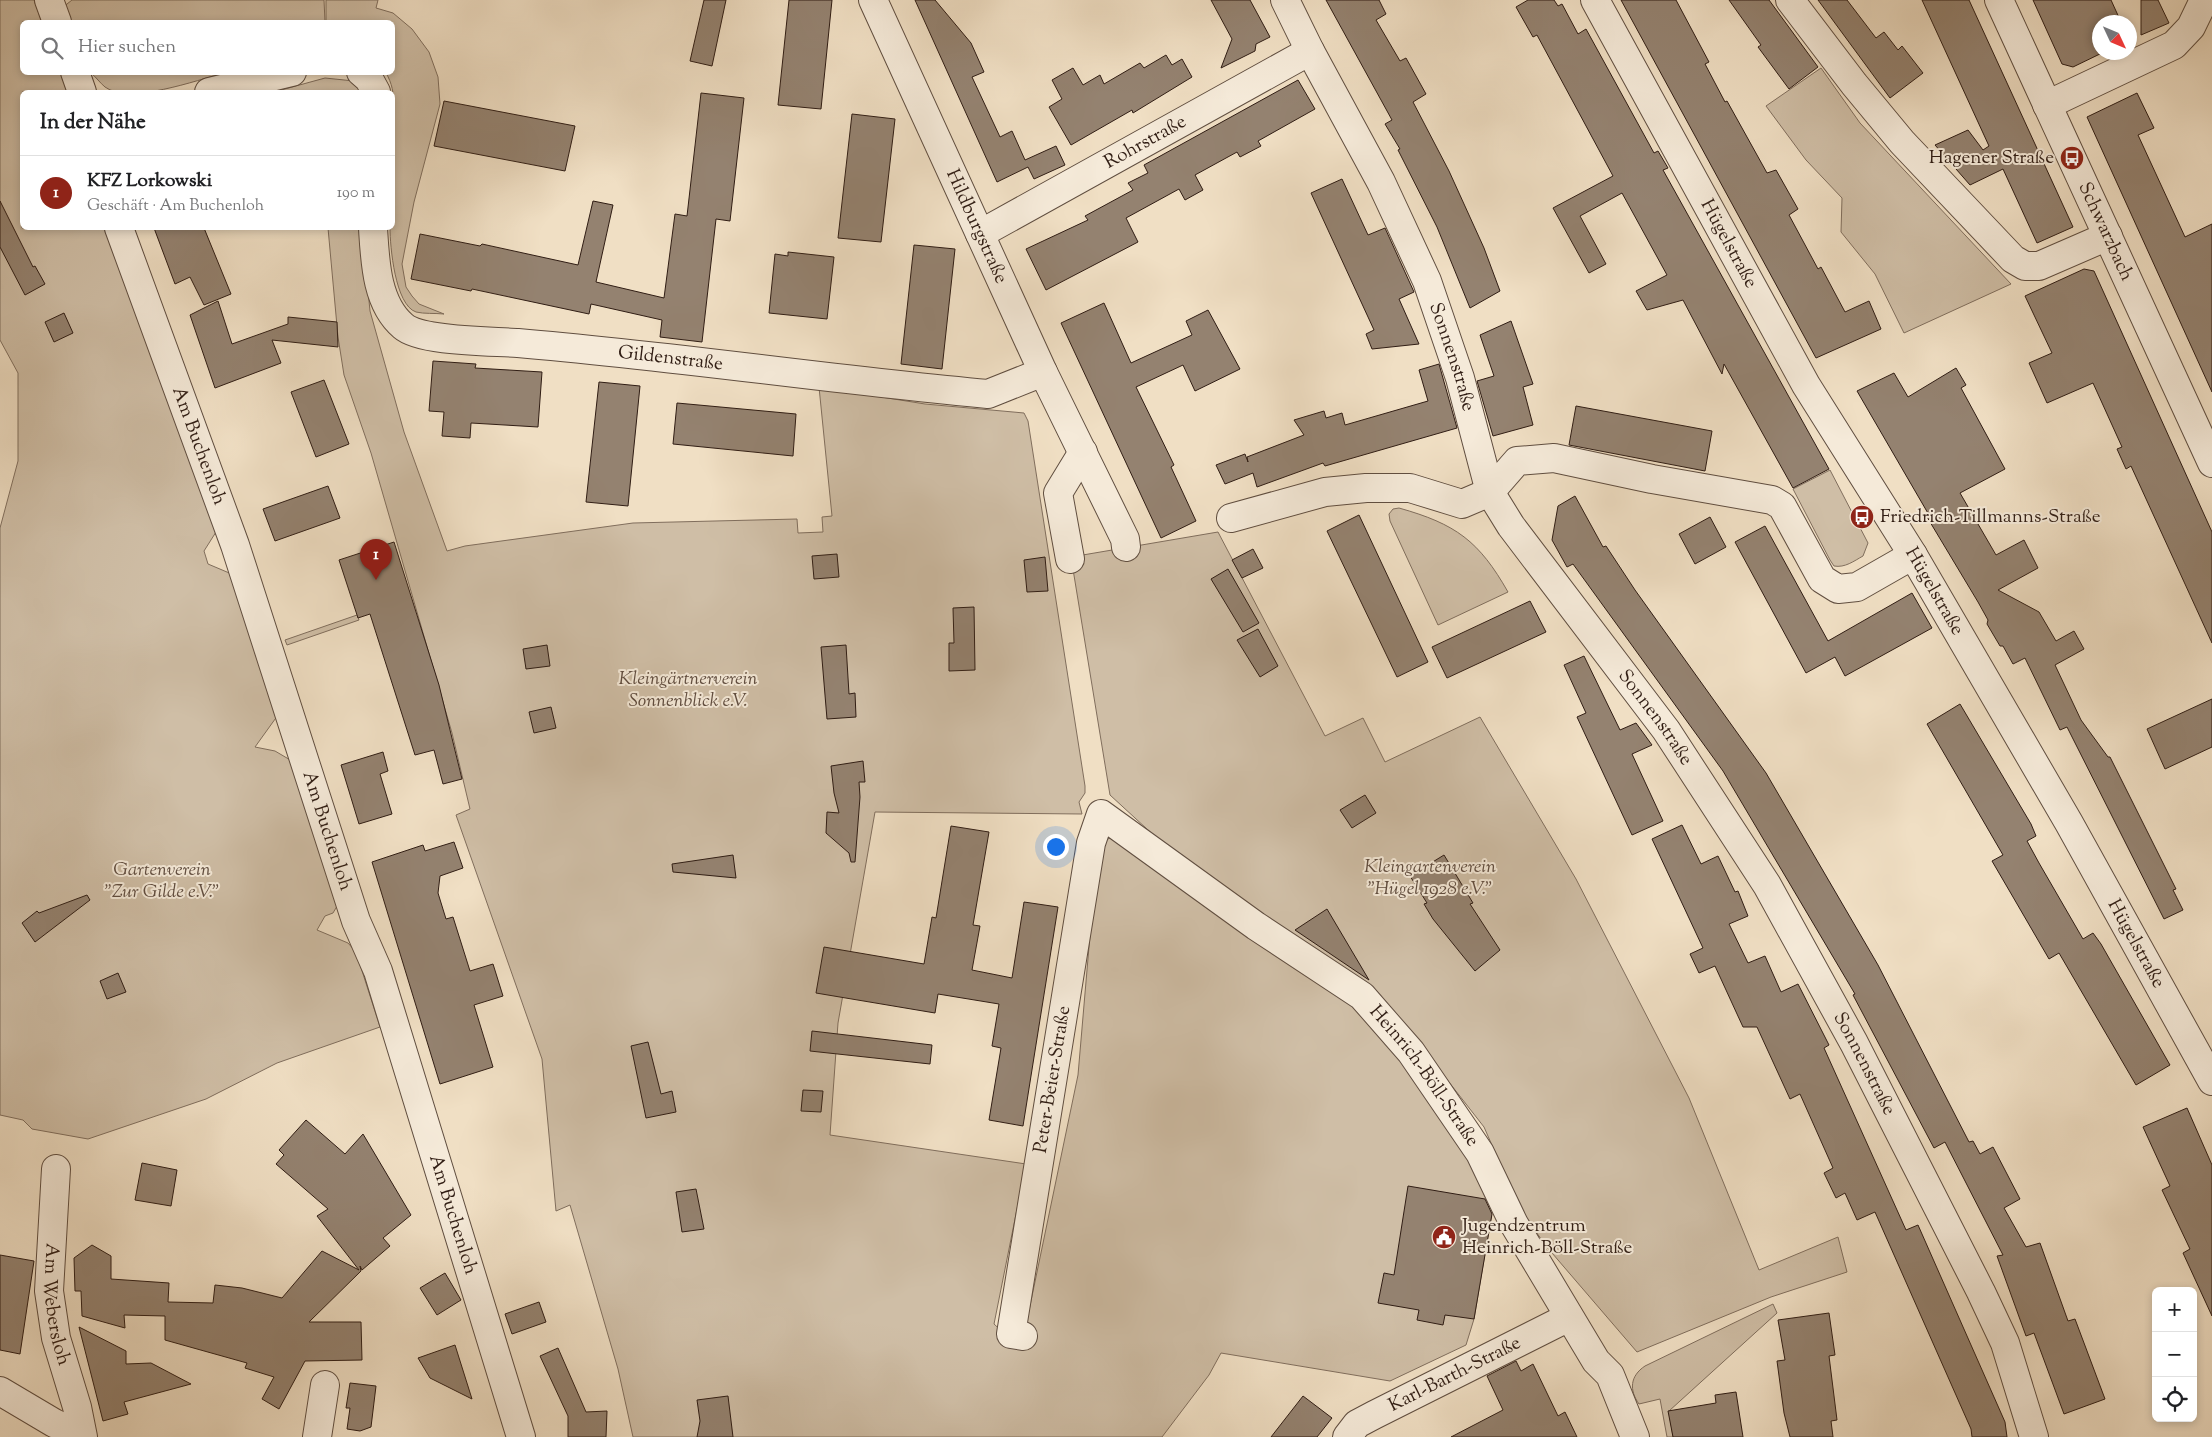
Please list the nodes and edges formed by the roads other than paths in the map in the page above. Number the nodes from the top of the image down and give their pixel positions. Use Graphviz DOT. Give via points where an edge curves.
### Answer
graph roads {
  1 [pos="49,0"];
  2 [pos="873,0"];
  3 [pos="1285,0"];
  4 [pos="1595,0"];
  5 [pos="1790,0"];
  6 [pos="1999,0"];
  7 [pos="2204,0"];
  8 [pos="56,20"];
  9 [pos="1310,51"];
  10 [pos="76,75"];
  11 [pos="280,75"];
  12 [pos="364,75"];
  13 [pos="81,90"];
  14 [pos="217,90"];
  15 [pos="375,90"];
  16 [pos="2047,104"];
  17 [pos="120,230"];
  18 [pos="374,230"];
  19 [pos="980,234"];
  20 [pos="2108,236"];
  21 [pos="1042,372"];
  22 [pos="1083,452"];
  23 [pos="2212,463"];
  24 [pos="1490,492"];
  25 [pos="1231,518"];
  26 [pos="1126,547"];
  27 [pos="1913,555"];
  28 [pos="1070,559"];
  29 [pos="1101,814"];
  30 [pos="2212,1081"];
  31 [pos="56,1170"];
  32 [pos="1568,1317"];
  33 [pos="1023,1336"];
  34 [pos="325,1385"];
  35 [pos="0,1391"];
  36 [pos="83,1436"];
  37 [pos="317,1437"];
  38 [pos="521,1437"];
  39 [pos="1347,1437"];
  40 [pos="1635,1437"];
  41 [pos="2034,1437"];
  1 -- 8 [label="street"];
  2 -- 19 [label="street, Hildburgstraße"];
  3 -- 9 [label="street, Sonnenstraße"];
  4 -- 27 [label="street, Hügelstraße" via="1806,385"];
  5 -- 20 [label="street" via="1902,142 2014,259 2024,266 2039,266"];
  6 -- 16 [label="street, Schwarzbach"];
  7 -- 16 [label="street" via="2192,27 2174,45"];
  9 -- 19 [label="street, Rohrstraße"];
  9 -- 24 [label="street, Sonnenstraße" via="1381,182 1427,282 1460,378"];
  10 -- 13 [label="street"];
  11 -- 14 [label="street"];
  12 -- 15 [label="street"];
  16 -- 20 [label="street, Schwarzbach"];
  17 -- 38 [label="street, Am Buchenloh" via="236,545 356,921 378,971"];
  18 -- 21 [label="street, Gildenstraße" via="374,259 391,313 404,327 427,336 988,394"];
  19 -- 21 [label="street, Hildburgstraße"];
  20 -- 23 [label="street, Schwarzbach"];
  21 -- 22 [label="street, Hildburgstraße"];
  22 -- 26 [label="street, Hildburgstraße"];
  22 -- 28 [label="street" via="1058,492"];
  24 -- 25 [label="street" via="1462,504 1410,488 1325,492"];
  24 -- 27 [label="street" via="1517,461 1554,458 1772,500 1782,506 1822,580 1838,589 1857,587"];
  24 -- 41 [label="street, Sonnenstraße" via="1511,526 1666,730 1767,885 1854,1043 1981,1292 2005,1343"];
  27 -- 30 [label="street, Hügelstraße" via="2069,823"];
  29 -- 32 [label="street, Heinrich-Böll-Straße" via="1256,926 1362,996 1411,1052 1480,1153 1514,1224"];
  29 -- 33 [label="street, Peter-Beier-Straße" via="1091,843 1011,1334"];
  31 -- 36 [label="street, Am Webersloh" via="49,1291 56,1338 78,1407"];
  32 -- 39 [label="street, Karl-Barth-Straße" via="1357,1424"];
  32 -- 40 [label="street, Heinrich-Böll-Straße" via="1596,1361 1610,1376"];
  34 -- 37 [label="street"];
  35 -- 36 [label="street, Am Webersloh"];
}
